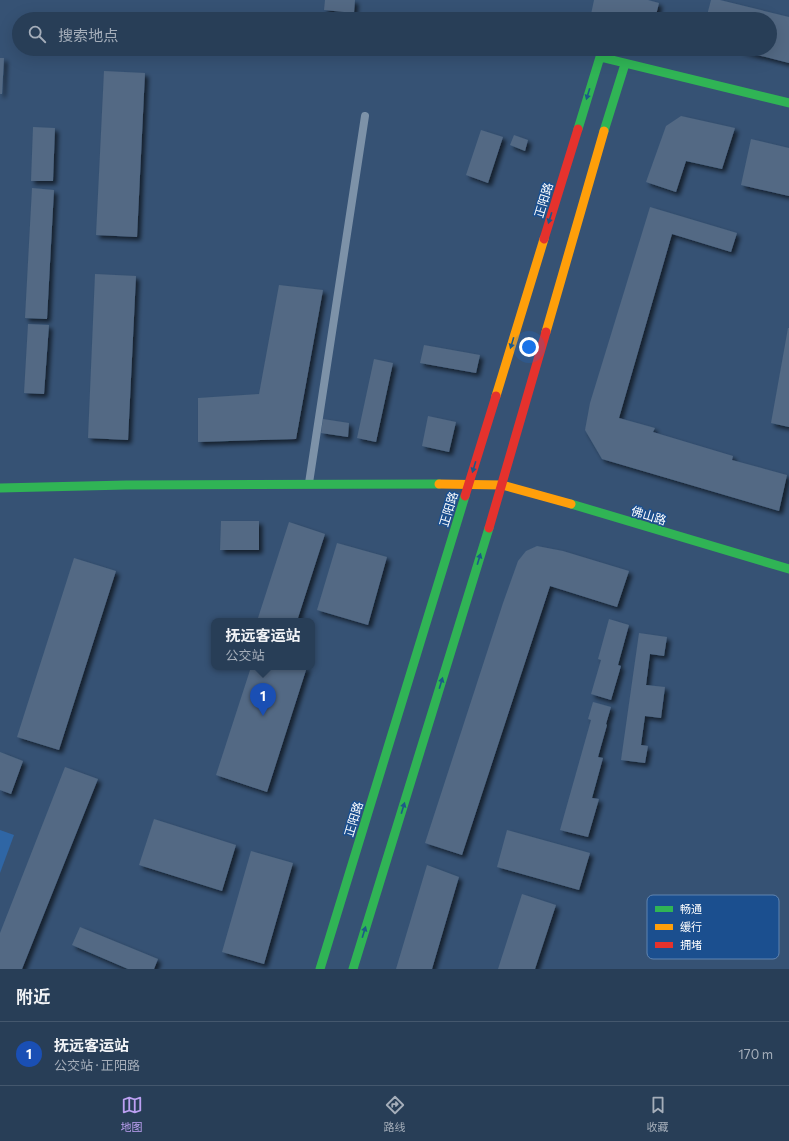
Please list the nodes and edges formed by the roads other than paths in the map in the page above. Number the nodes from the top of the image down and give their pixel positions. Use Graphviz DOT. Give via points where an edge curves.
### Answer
graph roads {
  1 [pos="625,64"];
  2 [pos="789,103"];
  3 [pos="365,116"];
  4 [pos="469,484"];
  5 [pos="308,485"];
  6 [pos="502,485"];
  7 [pos="0,488"];
  8 [pos="789,569"];
  9 [pos="320,969"];
  10 [pos="353,969"];
  1 -- 2 [label="main road"];
  1 -- 4 [label="main road, 正阳路, one-way" via="600,57"];
  1 -- 6 [label="main road"];
  3 -- 5 [label="lane"];
  4 -- 5 [label="main road, 佛山路"];
  4 -- 6 [label="main road, 佛山路"];
  4 -- 9 [label="main road, 正阳路"];
  5 -- 7 [label="main road, 佛山路"];
  6 -- 8 [label="main road, 佛山路"];
  10 -- 6 [label="main road, one-way"];
}
